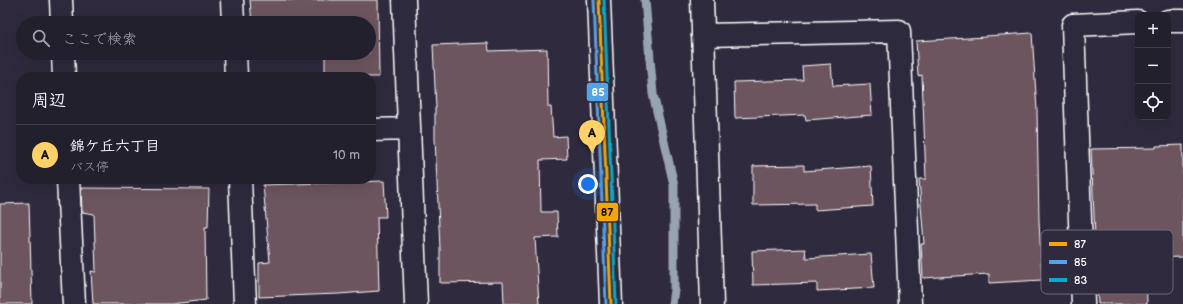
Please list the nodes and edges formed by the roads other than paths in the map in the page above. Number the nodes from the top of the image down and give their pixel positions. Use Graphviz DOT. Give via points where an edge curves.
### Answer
graph roads {
  1 [pos="61,0"];
  2 [pos="232,0"];
  3 [pos="404,0"];
  4 [pos="599,0"];
  5 [pos="702,0"];
  6 [pos="62,16"];
  7 [pos="233,16"];
  8 [pos="1183,20"];
  9 [pos="1171,21"];
  10 [pos="1135,22"];
  11 [pos="703,36"];
  12 [pos="63,60"];
  13 [pos="235,60"];
  14 [pos="64,72"];
  15 [pos="236,72"];
  16 [pos="409,129"];
  17 [pos="376,130"];
  18 [pos="68,184"];
  19 [pos="240,184"];
  20 [pos="1081,230"];
  21 [pos="1083,294"];
  22 [pos="74,304"];
  23 [pos="245,304"];
  24 [pos="416,304"];
  25 [pos="612,304"];
  26 [pos="712,304"];
  27 [pos="910,304"];
  28 [pos="1083,304"];
  1 -- 6 [label="street"];
  2 -- 7 [label="street"];
  3 -- 16 [label="street"];
  4 -- 25 [label="street"];
  5 -- 11 [label="street"];
  8 -- 9 [label="street"];
  10 -- 20 [label="street" via="1074,25"];
  11 -- 26 [label="street"];
  11 -- 27 [label="street" via="899,31"];
  12 -- 14 [label="street"];
  13 -- 15 [label="street"];
  16 -- 17 [label="street"];
  16 -- 24 [label="street"];
  18 -- 22 [label="street"];
  19 -- 23 [label="street"];
  21 -- 28 [label="street"];
}
